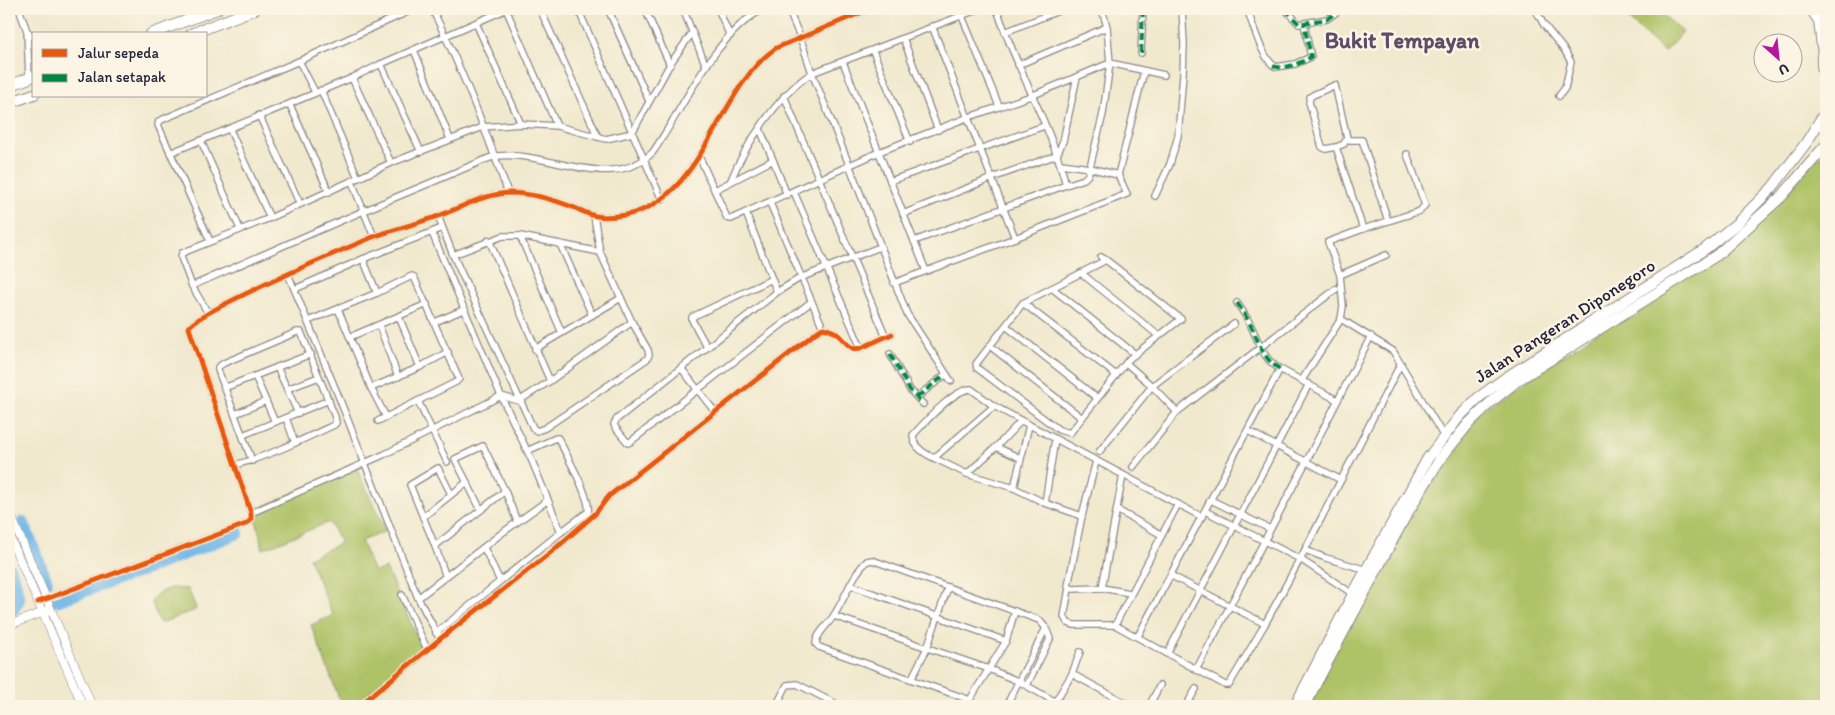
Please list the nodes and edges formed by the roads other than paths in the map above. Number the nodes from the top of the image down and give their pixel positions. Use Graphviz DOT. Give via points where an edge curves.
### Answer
graph roads {
  1 [pos="19,9"];
  2 [pos="217,9"];
  3 [pos="255,9"];
  4 [pos="414,9"];
  5 [pos="432,9"];
  6 [pos="507,9"];
  7 [pos="540,9"];
  8 [pos="578,9"];
  9 [pos="608,9"];
  10 [pos="645,9"];
  11 [pos="683,9"];
  12 [pos="718,9"];
  13 [pos="764,9"];
  14 [pos="788,9"];
  15 [pos="870,9"];
  16 [pos="960,9"];
  17 [pos="979,9"];
  18 [pos="997,9"];
  19 [pos="1063,9"];
  20 [pos="1102,9"];
  21 [pos="1143,9"];
  22 [pos="1182,9"];
  23 [pos="1247,9"];
  24 [pos="1286,9"];
  25 [pos="1341,9"];
  26 [pos="1535,9"];
  27 [pos="1811,9"];
  28 [pos="753,11"];
  29 [pos="204,14"];
  30 [pos="962,16"];
  31 [pos="476,23"];
  32 [pos="1304,24"];
  33 [pos="209,26"];
  34 [pos="932,26"];
  35 [pos="1107,27"];
  36 [pos="27,31"];
  37 [pos="156,32"];
  38 [pos="196,32"];
  39 [pos="1004,32"];
  40 [pos="692,33"];
  41 [pos="446,35"];
  42 [pos="730,36"];
  43 [pos="32,37"];
  44 [pos="800,37"];
  45 [pos="903,38"];
  46 [pos="1826,39"];
  47 [pos="414,50"];
  48 [pos="1822,50"];
  49 [pos="873,51"];
  50 [pos="1142,52"];
  51 [pos="299,61"];
  52 [pos="843,62"];
  53 [pos="1110,63"];
  54 [pos="381,64"];
  55 [pos="670,65"];
  56 [pos="1018,65"];
  57 [pos="706,66"];
  58 [pos="1144,71"];
  59 [pos="812,73"];
  60 [pos="1164,75"];
  61 [pos="32,77"];
  62 [pos="352,78"];
  63 [pos="1077,78"];
  64 [pos="1826,82"];
  65 [pos="9,86"];
  66 [pos="318,92"];
  67 [pos="32,95"];
  68 [pos="784,96"];
  69 [pos="1031,96"];
  70 [pos="1559,96"];
  71 [pos="1826,98"];
  72 [pos="648,101"];
  73 [pos="9,103"];
  74 [pos="290,105"];
  75 [pos="999,106"];
  76 [pos="259,115"];
  77 [pos="969,117"];
  78 [pos="521,124"];
  79 [pos="557,126"];
  80 [pos="1044,126"];
  81 [pos="483,127"];
  82 [pos="760,129"];
  83 [pos="230,130"];
  84 [pos="938,130"];
  85 [pos="632,132"];
  86 [pos="598,137"];
  87 [pos="450,139"];
  88 [pos="1347,140"];
  89 [pos="201,141"];
  90 [pos="910,142"];
  91 [pos="1826,145"];
  92 [pos="1336,147"];
  93 [pos="981,148"];
  94 [pos="421,152"];
  95 [pos="879,152"];
  96 [pos="170,153"];
  97 [pos="1407,154"];
  98 [pos="1057,155"];
  99 [pos="495,156"];
  100 [pos="699,156"];
  101 [pos="645,160"];
  102 [pos="773,160"];
  103 [pos="391,163"];
  104 [pos="1061,164"];
  105 [pos="850,166"];
  106 [pos="1090,168"];
  107 [pos="1118,176"];
  108 [pos="358,178"];
  109 [pos="992,178"];
  110 [pos="731,180"];
  111 [pos="818,180"];
  112 [pos="890,181"];
  113 [pos="352,182"];
  114 [pos="1066,185"];
  115 [pos="715,190"];
  116 [pos="329,192"];
  117 [pos="794,192"];
  118 [pos="508,193"];
  119 [pos="787,195"];
  120 [pos="1155,196"];
  121 [pos="662,200"];
  122 [pos="770,203"];
  123 [pos="300,204"];
  124 [pos="1004,208"];
  125 [pos="363,210"];
  126 [pos="746,213"];
  127 [pos="903,214"];
  128 [pos="438,216"];
  129 [pos="594,216"];
  130 [pos="270,218"];
  131 [pos="1388,221"];
  132 [pos="442,228"];
  133 [pos="1363,229"];
  134 [pos="240,230"];
  135 [pos="432,233"];
  136 [pos="520,236"];
  137 [pos="374,237"];
  138 [pos="1015,238"];
  139 [pos="489,240"];
  140 [pos="210,241"];
  141 [pos="914,241"];
  142 [pos="560,244"];
  143 [pos="880,247"];
  144 [pos="600,252"];
  145 [pos="453,254"];
  146 [pos="1386,255"];
  147 [pos="852,257"];
  148 [pos="363,258"];
  149 [pos="826,267"];
  150 [pos="926,271"];
  151 [pos="1081,273"];
  152 [pos="288,274"];
  153 [pos="1340,275"];
  154 [pos="800,278"];
  155 [pos="772,279"];
  156 [pos="894,283"];
  157 [pos="192,286"];
  158 [pos="1052,288"];
  159 [pos="295,289"];
  160 [pos="1336,289"];
  161 [pos="377,292"];
  162 [pos="777,292"];
  163 [pos="621,298"];
  164 [pos="811,302"];
  165 [pos="1023,303"];
  166 [pos="1237,303"];
  167 [pos="427,304"];
  168 [pos="338,308"];
  169 [pos="465,310"];
  170 [pos="208,313"];
  171 [pos="592,315"];
  172 [pos="398,317"];
  173 [pos="1341,319"];
  174 [pos="308,321"];
  175 [pos="435,322"];
  176 [pos="632,322"];
  177 [pos="379,324"];
  178 [pos="1234,324"];
  179 [pos="1006,326"];
  180 [pos="823,328"];
  181 [pos="562,333"];
  182 [pos="1159,336"];
  183 [pos="1371,336"];
  184 [pos="350,337"];
  185 [pos="990,346"];
  186 [pos="707,347"];
  187 [pos="535,348"];
  188 [pos="861,348"];
  189 [pos="1261,348"];
  190 [pos="448,352"];
  191 [pos="311,354"];
  192 [pos="890,354"];
  193 [pos="1135,354"];
  194 [pos="1126,363"];
  195 [pos="1401,363"];
  196 [pos="277,367"];
  197 [pos="420,367"];
  198 [pos="681,368"];
  199 [pos="1280,369"];
  200 [pos="945,375"];
  201 [pos="1116,375"];
  202 [pos="255,376"];
  203 [pos="320,377"];
  204 [pos="398,377"];
  205 [pos="1302,380"];
  206 [pos="550,381"];
  207 [pos="951,381"];
  208 [pos="1309,384"];
  209 [pos="1152,386"];
  210 [pos="224,388"];
  211 [pos="371,388"];
  212 [pos="287,389"];
  213 [pos="698,391"];
  214 [pos="501,396"];
  215 [pos="917,397"];
  216 [pos="1097,398"];
  217 [pos="328,400"];
  218 [pos="1337,400"];
  219 [pos="266,401"];
  220 [pos="418,401"];
  221 [pos="519,401"];
  222 [pos="923,404"];
  223 [pos="994,406"];
  224 [pos="715,412"];
  225 [pos="1177,412"];
  226 [pos="298,413"];
  227 [pos="234,414"];
  228 [pos="386,417"];
  229 [pos="286,418"];
  230 [pos="1082,418"];
  231 [pos="378,421"];
  232 [pos="1021,421"];
  233 [pos="274,422"];
  234 [pos="1029,425"];
  235 [pos="432,431"];
  236 [pos="1248,432"];
  237 [pos="243,435"];
  238 [pos="1444,437"];
  239 [pos="1055,439"];
  240 [pos="295,443"];
  241 [pos="996,447"];
  242 [pos="1276,447"];
  243 [pos="527,451"];
  244 [pos="1098,452"];
  245 [pos="455,458"];
  246 [pos="934,458"];
  247 [pos="1020,458"];
  248 [pos="252,461"];
  249 [pos="1096,461"];
  250 [pos="447,462"];
  251 [pos="1306,462"];
  252 [pos="365,464"];
  253 [pos="235,465"];
  254 [pos="438,468"];
  255 [pos="1132,468"];
  256 [pos="967,474"];
  257 [pos="1123,475"];
  258 [pos="1341,480"];
  259 [pos="467,482"];
  260 [pos="1014,488"];
  261 [pos="505,491"];
  262 [pos="451,494"];
  263 [pos="548,500"];
  264 [pos="1211,500"];
  265 [pos="1045,503"];
  266 [pos="1178,504"];
  267 [pos="481,510"];
  268 [pos="1117,510"];
  269 [pos="9,511"];
  270 [pos="251,513"];
  271 [pos="1203,514"];
  272 [pos="1241,515"];
  273 [pos="1082,516"];
  274 [pos="423,517"];
  275 [pos="517,522"];
  276 [pos="1235,526"];
  277 [pos="1270,529"];
  278 [pos="561,532"];
  279 [pos="9,534"];
  280 [pos="1162,535"];
  281 [pos="1264,540"];
  282 [pos="435,546"];
  283 [pos="484,548"];
  284 [pos="1305,550"];
  285 [pos="1300,559"];
  286 [pos="1367,570"];
  287 [pos="1172,576"];
  288 [pos="446,577"];
  289 [pos="500,581"];
  290 [pos="850,585"];
  291 [pos="948,587"];
  292 [pos="1069,588"];
  293 [pos="1102,588"];
  294 [pos="1201,591"];
  295 [pos="1130,593"];
  296 [pos="1354,594"];
  297 [pos="402,595"];
  298 [pos="418,598"];
  299 [pos="42,600"];
  300 [pos="1230,605"];
  301 [pos="51,610"];
  302 [pos="1015,611"];
  303 [pos="43,613"];
  304 [pos="834,616"];
  305 [pos="939,617"];
  306 [pos="1265,624"];
  307 [pos="9,625"];
  308 [pos="1115,625"];
  309 [pos="1046,628"];
  310 [pos="438,636"];
  311 [pos="1138,636"];
  312 [pos="1006,641"];
  313 [pos="927,648"];
  314 [pos="427,649"];
  315 [pos="1080,652"];
  316 [pos="1167,654"];
  317 [pos="989,669"];
  318 [pos="1196,670"];
  319 [pos="1072,674"];
  320 [pos="912,678"];
  321 [pos="1020,682"];
  322 [pos="1160,685"];
  323 [pos="1027,686"];
  324 [pos="1196,689"];
  325 [pos="970,700"];
  326 [pos="1055,702"];
  327 [pos="82,706"];
  328 [pos="92,706"];
  329 [pos="359,706"];
  330 [pos="776,706"];
  331 [pos="840,706"];
  332 [pos="966,706"];
  333 [pos="1006,706"];
  334 [pos="1063,706"];
  335 [pos="1131,706"];
  336 [pos="1149,706"];
  337 [pos="1186,706"];
  338 [pos="1295,706"];
  339 [pos="1304,706"];
  1 -- 36 [label="street"];
  2 -- 29 [label="highway"];
  3 -- 33 [label="highway"];
  4 -- 51 [label="street"];
  5 -- 41 [label="street"];
  6 -- 31 [label="street"];
  6 -- 79 [label="street"];
  7 -- 86 [label="street"];
  8 -- 85 [label="street"];
  9 -- 72 [label="street"];
  10 -- 55 [label="street"];
  11 -- 40 [label="street"];
  12 -- 42 [label="street"];
  13 -- 28 [label="street"];
  14 -- 44 [label="street"];
  15 -- 44 [label="street"];
  16 -- 30 [label="street"];
  17 -- 30 [label="street"];
  18 -- 39 [label="street"];
  19 -- 39 [label="street"];
  20 -- 35 [label="street"];
  21 -- 50 [label="street"];
  22 -- 120 [label="street" via="1184,43 1178,136 1170,164"];
  23 -- 32 [label="street" via="1269,62 1276,68 1310,57"];
  24 -- 32 [label="street" via="1296,22"];
  25 -- 32 [label="street" via="1327,19"];
  26 -- 70 [label="street" via="1571,62 1565,88"];
  27 -- 48 [label="highway" via="1819,21"];
  28 -- 42 [label="street"];
  29 -- 33 [label="highway"];
  29 -- 37 [label="highway"];
  30 -- 34 [label="street"];
  30 -- 75 [label="street"];
  31 -- 41 [label="street"];
  31 -- 78 [label="street"];
  33 -- 38 [label="highway"];
  34 -- 45 [label="street"];
  34 -- 77 [label="street"];
  35 -- 53 [label="street"];
  35 -- 56 [label="street"];
  36 -- 43 [label="street"];
  36 -- 61 [label="street"];
  39 -- 56 [label="street"];
  40 -- 55 [label="street"];
  40 -- 57 [label="street"];
  41 -- 47 [label="street"];
  41 -- 81 [label="street"];
  42 -- 57 [label="street"];
  44 -- 59 [label="street"];
  44 -- 100 [label="street" via="776,48 758,63"];
  45 -- 49 [label="street"];
  45 -- 84 [label="street"];
  46 -- 48 [label="highway"];
  47 -- 54 [label="street"];
  47 -- 87 [label="street"];
  48 -- 64 [label="highway"];
  49 -- 52 [label="street"];
  49 -- 90 [label="street"];
  51 -- 66 [label="street"];
  51 -- 96 [label="street" via="159,121"];
  52 -- 59 [label="street"];
  52 -- 95 [label="street"];
  53 -- 58 [label="street"];
  53 -- 63 [label="street"];
  53 -- 106 [label="street" via="1103,114"];
  54 -- 62 [label="street"];
  54 -- 94 [label="street"];
  55 -- 72 [label="street"];
  56 -- 69 [label="street"];
  57 -- 101 [label="street" via="667,132"];
  58 -- 60 [label="street"];
  58 -- 107 [label="street"];
  59 -- 68 [label="street"];
  59 -- 105 [label="street"];
  61 -- 65 [label="highway"];
  62 -- 66 [label="street"];
  62 -- 103 [label="street"];
  63 -- 69 [label="street"];
  63 -- 98 [label="street"];
  66 -- 74 [label="street"];
  66 -- 108 [label="street"];
  67 -- 73 [label="highway"];
  68 -- 82 [label="street"];
  68 -- 111 [label="street"];
  69 -- 75 [label="street"];
  69 -- 80 [label="street"];
  71 -- 238 [label="highway, Jalan Pangeran Diponegoro" via="1826,111 1806,143 1772,188 1736,224 1705,250 1485,393"];
  72 -- 85 [label="street"];
  74 -- 76 [label="street"];
  74 -- 116 [label="street"];
  75 -- 77 [label="street"];
  76 -- 83 [label="street"];
  76 -- 123 [label="street"];
  77 -- 84 [label="street"];
  77 -- 93 [label="street"];
  78 -- 79 [label="street"];
  78 -- 81 [label="street"];
  79 -- 86 [label="street"];
  80 -- 93 [label="street"];
  80 -- 98 [label="street"];
  81 -- 87 [label="street"];
  81 -- 99 [label="street"];
  82 -- 102 [label="street"];
  82 -- 110 [label="street"];
  83 -- 89 [label="street"];
  83 -- 130 [label="street"];
  84 -- 90 [label="street"];
  85 -- 86 [label="street" via="606,139"];
  85 -- 101 [label="street"];
  87 -- 94 [label="street"];
  88 -- 92 [label="street"];
  88 -- 92 [label="street" via="1334,85 1310,97 1309,102 1322,147"];
  88 -- 131 [label="street" via="1362,140"];
  89 -- 96 [label="street"];
  89 -- 134 [label="street"];
  90 -- 95 [label="street"];
  91 -- 339 [label="highway, Jalan Pangeran Diponegoro" via="1782,196 1717,255 1518,380 1469,423 1440,459 1405,516"];
  92 -- 133 [label="street"];
  93 -- 109 [label="street"];
  93 -- 112 [label="street"];
  94 -- 103 [label="street"];
  95 -- 105 [label="street"];
  95 -- 112 [label="street"];
  96 -- 140 [label="street"];
  97 -- 131 [label="street" via="1425,205 1420,211"];
  98 -- 104 [label="street"];
  98 -- 109 [label="street"];
  99 -- 101 [label="street" via="524,155 602,171 617,171"];
  99 -- 118 [label="street"];
  99 -- 125 [label="street"];
  100 -- 115 [label="street"];
  100 -- 121 [label="street"];
  101 -- 121 [label="street"];
  102 -- 110 [label="street"];
  102 -- 119 [label="street"];
  103 -- 108 [label="street"];
  104 -- 106 [label="street"];
  104 -- 114 [label="street"];
  105 -- 111 [label="street"];
  105 -- 143 [label="street"];
  106 -- 107 [label="street"];
  106 -- 114 [label="street" via="1087,178"];
  107 -- 138 [label="street" via="1127,191 1124,196"];
  108 -- 113 [label="street"];
  109 -- 124 [label="street"];
  109 -- 127 [label="street"];
  110 -- 115 [label="street"];
  111 -- 117 [label="street"];
  111 -- 147 [label="street"];
  112 -- 127 [label="street"];
  113 -- 116 [label="street"];
  113 -- 125 [label="street"];
  114 -- 124 [label="street"];
  115 -- 126 [label="street" via="727,218"];
  116 -- 123 [label="street"];
  117 -- 119 [label="street"];
  117 -- 149 [label="street"];
  118 -- 128 [label="street"];
  118 -- 129 [label="street" via="547,198"];
  119 -- 122 [label="street"];
  121 -- 129 [label="street" via="626,215"];
  122 -- 126 [label="street"];
  122 -- 154 [label="street"];
  123 -- 130 [label="street"];
  124 -- 138 [label="street"];
  124 -- 141 [label="street"];
  125 -- 137 [label="street"];
  125 -- 157 [label="street"];
  126 -- 155 [label="street"];
  127 -- 141 [label="street"];
  128 -- 132 [label="street"];
  128 -- 137 [label="street"];
  129 -- 144 [label="street"];
  130 -- 134 [label="street"];
  131 -- 133 [label="street"];
  132 -- 135 [label="street"];
  132 -- 145 [label="street"];
  133 -- 153 [label="street" via="1328,242"];
  134 -- 140 [label="street"];
  135 -- 148 [label="street"];
  135 -- 169 [label="street"];
  136 -- 139 [label="street"];
  136 -- 142 [label="street"];
  136 -- 181 [label="street"];
  137 -- 152 [label="street"];
  138 -- 150 [label="street"];
  139 -- 145 [label="street"];
  139 -- 187 [label="street"];
  140 -- 157 [label="street" via="181,253"];
  141 -- 150 [label="street"];
  142 -- 144 [label="street"];
  142 -- 171 [label="street"];
  143 -- 147 [label="street"];
  143 -- 156 [label="street"];
  144 -- 163 [label="street"];
  145 -- 221 [label="street"];
  146 -- 153 [label="street"];
  147 -- 149 [label="street"];
  147 -- 188 [label="street" via="889,336"];
  148 -- 159 [label="street"];
  148 -- 161 [label="street"];
  149 -- 154 [label="street"];
  149 -- 188 [label="street"];
  150 -- 156 [label="street"];
  151 -- 158 [label="street"];
  151 -- 182 [label="street"];
  151 -- 182 [label="street" via="1104,259 1181,319"];
  152 -- 159 [label="street"];
  152 -- 170 [label="street"];
  153 -- 173 [label="street"];
  154 -- 162 [label="street"];
  154 -- 164 [label="street"];
  155 -- 162 [label="street"];
  155 -- 186 [label="street" via="692,317"];
  156 -- 200 [label="street" via="907,314"];
  157 -- 170 [label="street"];
  158 -- 165 [label="street"];
  158 -- 193 [label="street"];
  159 -- 174 [label="street"];
  160 -- 189 [label="street"];
  161 -- 167 [label="street" via="412,276"];
  161 -- 168 [label="street"];
  162 -- 186 [label="street"];
  163 -- 171 [label="street"];
  163 -- 176 [label="street"];
  164 -- 180 [label="street"];
  164 -- 213 [label="street"];
  165 -- 179 [label="street"];
  165 -- 201 [label="street"];
  166 -- 189 [label="street"];
  167 -- 172 [label="street"];
  167 -- 175 [label="street"];
  168 -- 174 [label="street"];
  168 -- 184 [label="street"];
  169 -- 175 [label="street"];
  169 -- 214 [label="street"];
  170 -- 253 [label="street" via="188,328"];
  171 -- 181 [label="street"];
  172 -- 177 [label="street"];
  172 -- 197 [label="street"];
  173 -- 183 [label="street"];
  173 -- 205 [label="street"];
  174 -- 252 [label="street"];
  175 -- 190 [label="street"];
  176 -- 206 [label="street"];
  176 -- 221 [label="street" via="648,350 646,359 540,431 533,428"];
  177 -- 184 [label="street"];
  177 -- 204 [label="street"];
  178 -- 209 [label="street"];
  179 -- 185 [label="street"];
  179 -- 216 [label="street"];
  180 -- 188 [label="street" via="833,330 853,349"];
  180 -- 224 [label="street"];
  181 -- 187 [label="street"];
  182 -- 193 [label="street"];
  183 -- 195 [label="street" via="1393,351"];
  183 -- 218 [label="street"];
  184 -- 211 [label="street"];
  185 -- 230 [label="street"];
  185 -- 230 [label="street" via="976,364 977,368 1060,430 1070,433"];
  186 -- 198 [label="street"];
  187 -- 206 [label="street"];
  189 -- 199 [label="street" via="1271,364"];
  189 -- 225 [label="street"];
  190 -- 197 [label="street"];
  190 -- 220 [label="street" via="459,378"];
  191 -- 196 [label="street"];
  191 -- 203 [label="street"];
  191 -- 210 [label="street" via="302,333 297,332 220,365 218,370"];
  192 -- 215 [label="street"];
  193 -- 194 [label="street"];
  194 -- 201 [label="street"];
  194 -- 209 [label="street"];
  195 -- 238 [label="street"];
  195 -- 258 [label="street"];
  196 -- 202 [label="street"];
  196 -- 212 [label="street"];
  197 -- 204 [label="street"];
  198 -- 213 [label="street"];
  198 -- 213 [label="street" via="617,419 615,427 628,443"];
  199 -- 205 [label="street"];
  199 -- 236 [label="street"];
  200 -- 207 [label="street"];
  200 -- 215 [label="street"];
  201 -- 216 [label="street"];
  202 -- 210 [label="street"];
  202 -- 219 [label="street"];
  203 -- 212 [label="street"];
  203 -- 217 [label="street"];
  204 -- 211 [label="street"];
  205 -- 208 [label="street"];
  206 -- 221 [label="street"];
  208 -- 218 [label="street"];
  208 -- 242 [label="street"];
  209 -- 225 [label="street"];
  209 -- 244 [label="street"];
  210 -- 227 [label="street"];
  211 -- 228 [label="street"];
  212 -- 226 [label="street"];
  213 -- 224 [label="street"];
  214 -- 221 [label="street"];
  214 -- 235 [label="street"];
  214 -- 243 [label="street"];
  215 -- 222 [label="street"];
  216 -- 230 [label="street"];
  217 -- 226 [label="street"];
  217 -- 240 [label="street" via="335,424"];
  218 -- 251 [label="street"];
  219 -- 227 [label="street"];
  219 -- 233 [label="street"];
  220 -- 228 [label="street"];
  220 -- 235 [label="street"];
  223 -- 232 [label="street"];
  223 -- 246 [label="street"];
  223 -- 246 [label="street" via="971,389 955,395 913,435 918,448"];
  224 -- 310 [label="street" via="608,496 595,514 555,548"];
  225 -- 255 [label="street"];
  226 -- 229 [label="street"];
  227 -- 237 [label="street"];
  228 -- 231 [label="street"];
  229 -- 233 [label="street"];
  229 -- 240 [label="street"];
  232 -- 234 [label="street"];
  232 -- 241 [label="street"];
  233 -- 237 [label="street"];
  234 -- 239 [label="street"];
  234 -- 247 [label="street"];
  235 -- 250 [label="street"];
  235 -- 252 [label="street"];
  236 -- 242 [label="street"];
  236 -- 264 [label="street"];
  237 -- 248 [label="street"];
  238 -- 286 [label="highway, Jalan Pangeran Diponegoro" via="1428,458"];
  239 -- 249 [label="street"];
  239 -- 265 [label="street"];
  240 -- 248 [label="street"];
  241 -- 247 [label="street"];
  241 -- 256 [label="street"];
  242 -- 251 [label="street"];
  242 -- 272 [label="street"];
  243 -- 263 [label="street"];
  243 -- 278 [label="street" via="557,438 580,483 588,512"];
  245 -- 250 [label="street"];
  245 -- 259 [label="street"];
  245 -- 261 [label="street" via="483,446"];
  246 -- 256 [label="street"];
  247 -- 260 [label="street"];
  248 -- 253 [label="street"];
  249 -- 257 [label="street"];
  249 -- 273 [label="street"];
  250 -- 254 [label="street"];
  251 -- 258 [label="street"];
  251 -- 277 [label="street"];
  252 -- 270 [label="street"];
  252 -- 298 [label="street"];
  253 -- 270 [label="street"];
  254 -- 262 [label="street"];
  254 -- 274 [label="street" via="410,484"];
  256 -- 260 [label="street"];
  257 -- 266 [label="street"];
  257 -- 268 [label="street"];
  258 -- 284 [label="street"];
  259 -- 262 [label="street"];
  259 -- 267 [label="street"];
  260 -- 265 [label="street"];
  261 -- 267 [label="street"];
  261 -- 275 [label="street"];
  262 -- 274 [label="street"];
  263 -- 275 [label="street"];
  263 -- 278 [label="street"];
  264 -- 271 [label="street"];
  264 -- 272 [label="street"];
  265 -- 273 [label="street"];
  266 -- 271 [label="street"];
  266 -- 280 [label="street"];
  267 -- 282 [label="street"];
  268 -- 280 [label="street"];
  268 -- 293 [label="street"];
  269 -- 299 [label="main road"];
  270 -- 299 [label="street" via="251,520 246,524"];
  271 -- 276 [label="street"];
  271 -- 287 [label="street"];
  272 -- 276 [label="street"];
  272 -- 277 [label="street"];
  273 -- 292 [label="street"];
  274 -- 282 [label="street"];
  275 -- 283 [label="street"];
  276 -- 281 [label="street"];
  276 -- 294 [label="street"];
  277 -- 281 [label="street"];
  278 -- 289 [label="street"];
  279 -- 299 [label="main road"];
  280 -- 295 [label="street"];
  281 -- 285 [label="street"];
  281 -- 300 [label="street"];
  282 -- 288 [label="street"];
  283 -- 288 [label="street"];
  283 -- 289 [label="street"];
  284 -- 285 [label="street"];
  284 -- 286 [label="street"];
  285 -- 296 [label="street"];
  285 -- 306 [label="street"];
  286 -- 296 [label="highway, Jalan Pangeran Diponegoro"];
  287 -- 294 [label="street"];
  287 -- 311 [label="street"];
  288 -- 298 [label="street"];
  289 -- 310 [label="street"];
  290 -- 291 [label="street" via="864,563 870,560"];
  290 -- 304 [label="street"];
  290 -- 305 [label="street"];
  291 -- 302 [label="street"];
  291 -- 305 [label="street"];
  292 -- 293 [label="street"];
  292 -- 308 [label="street" via="1064,617 1068,623"];
  293 -- 295 [label="street"];
  294 -- 300 [label="street"];
  294 -- 316 [label="street"];
  295 -- 308 [label="street"];
  296 -- 338 [label="highway, Jalan Pangeran Diponegoro"];
  297 -- 314 [label="street"];
  298 -- 310 [label="street"];
  299 -- 301 [label="main road"];
  299 -- 303 [label="main road"];
  300 -- 306 [label="street"];
  300 -- 318 [label="street"];
  301 -- 303 [label="main road"];
  301 -- 328 [label="main road"];
  302 -- 309 [label="street" via="1039,620"];
  302 -- 312 [label="street"];
  303 -- 307 [label="main road"];
  303 -- 327 [label="main road"];
  304 -- 313 [label="street"];
  304 -- 320 [label="street" via="816,639 819,647"];
  305 -- 312 [label="street"];
  305 -- 313 [label="street"];
  306 -- 318 [label="street" via="1229,684"];
  308 -- 311 [label="street"];
  309 -- 321 [label="street"];
  309 -- 323 [label="street" via="1050,639"];
  310 -- 314 [label="street"];
  311 -- 316 [label="street"];
  312 -- 317 [label="street"];
  313 -- 317 [label="street"];
  313 -- 320 [label="street"];
  314 -- 329 [label="street"];
  315 -- 319 [label="street"];
  316 -- 318 [label="street"];
  317 -- 321 [label="street"];
  317 -- 325 [label="street"];
  319 -- 326 [label="street"];
  319 -- 335 [label="street"];
  320 -- 325 [label="street"];
  321 -- 323 [label="street"];
  321 -- 333 [label="street"];
  322 -- 336 [label="street"];
  323 -- 326 [label="street"];
  324 -- 337 [label="street"];
  325 -- 332 [label="street"];
  326 -- 334 [label="street"];
  330 -- 331 [label="street" via="787,686 792,684"];
}
